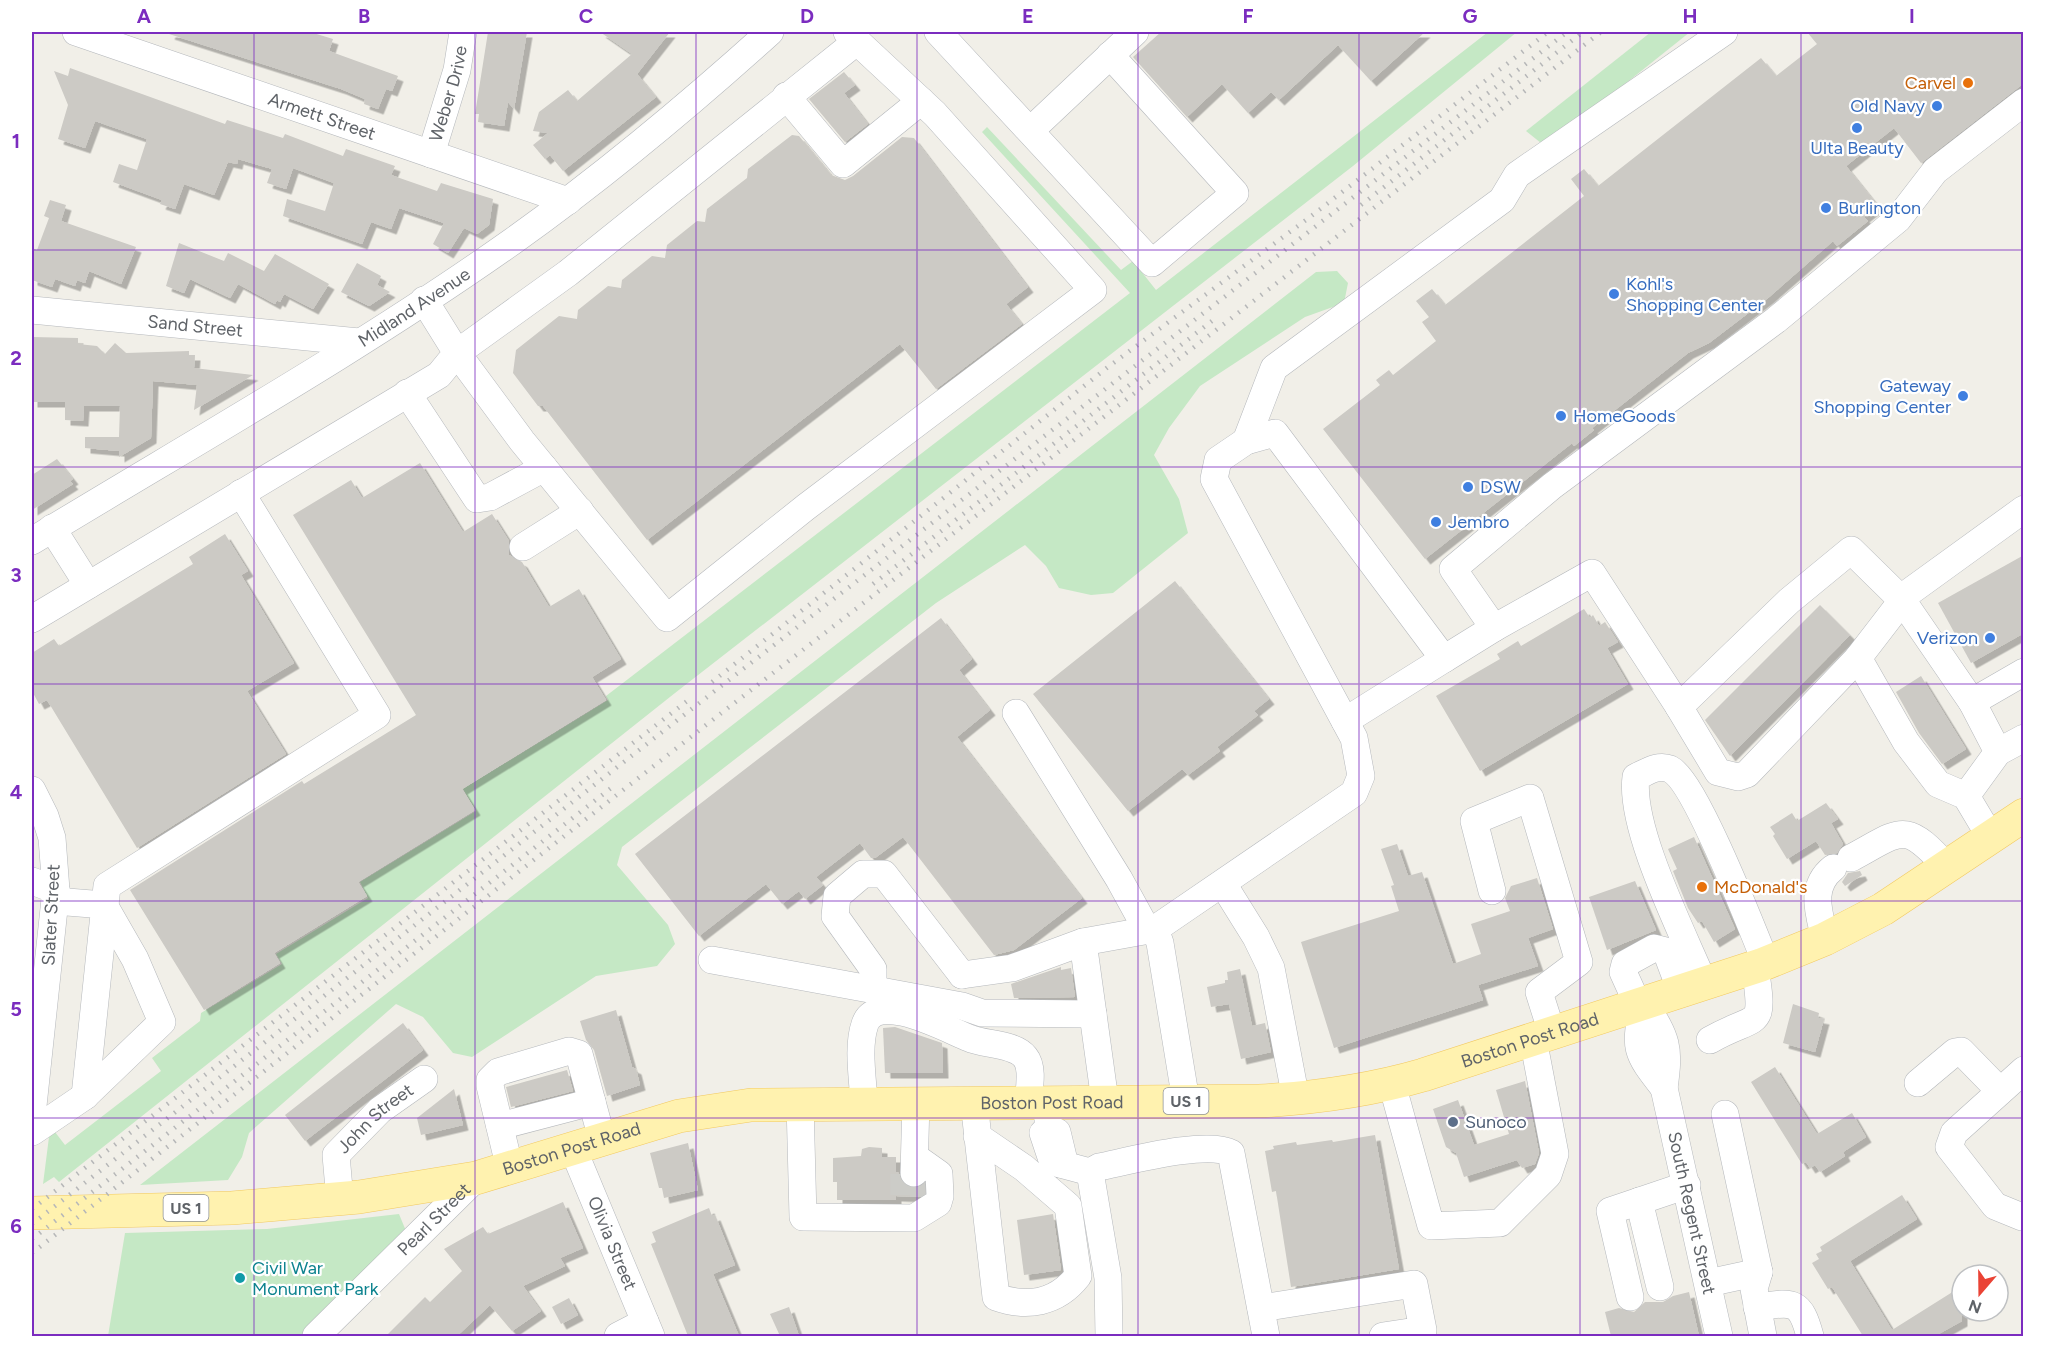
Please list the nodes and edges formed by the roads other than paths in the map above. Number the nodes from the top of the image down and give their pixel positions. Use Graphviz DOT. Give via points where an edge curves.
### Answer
graph roads {
  1 [pos="76,32"];
  2 [pos="463,32"];
  3 [pos="770,32"];
  4 [pos="938,32"];
  5 [pos="1136,32"];
  6 [pos="1724,32"];
  7 [pos="852,37"];
  8 [pos="1110,55"];
  9 [pos="786,96"];
  10 [pos="921,101"];
  11 [pos="2024,102"];
  12 [pos="1031,130"];
  13 [pos="431,154"];
  14 [pos="568,201"];
  15 [pos="424,300"];
  16 [pos="32,310"];
  17 [pos="359,342"];
  18 [pos="457,353"];
  19 [pos="407,393"];
  20 [pos="1246,441"];
  21 [pos="544,468"];
  22 [pos="241,493"];
  23 [pos="2024,509"];
  24 [pos="580,511"];
  25 [pos="42,534"];
  26 [pos="524,546"];
  27 [pos="88,585"];
  28 [pos="1902,600"];
  29 [pos="32,619"];
  30 [pos="1494,628"];
  31 [pos="1858,658"];
  32 [pos="1444,659"];
  33 [pos="2024,672"];
  34 [pos="1972,702"];
  35 [pos="1679,707"];
  36 [pos="1016,713"];
  37 [pos="1345,721"];
  38 [pos="2024,738"];
  39 [pos="1998,752"];
  40 [pos="32,790"];
  41 [pos="1966,796"];
  42 [pos="2024,815"];
  43 [pos="1990,838"];
  44 [pos="1947,867"];
  45 [pos="1223,884"];
  46 [pos="48,891"];
  47 [pos="1492,891"];
  48 [pos="104,905"];
  49 [pos="1151,930"];
  50 [pos="1825,939"];
  51 [pos="1083,942"];
  52 [pos="712,960"];
  53 [pos="1760,965"];
  54 [pos="962,975"];
  55 [pos="1693,987"];
  56 [pos="873,990"];
  57 [pos="949,1004"];
  58 [pos="1641,1004"];
  59 [pos="1093,1014"];
  60 [pos="1543,1036"];
  61 [pos="1710,1040"];
  62 [pos="2024,1070"];
  63 [pos="424,1079"];
  64 [pos="1918,1083"];
  65 [pos="1392,1084"];
  66 [pos="2000,1091"];
  67 [pos="85,1096"];
  68 [pos="1296,1099"];
  69 [pos="1106,1101"];
  70 [pos="1186,1101"];
  71 [pos="592,1102"];
  72 [pos="916,1102"];
  73 [pos="974,1102"];
  74 [pos="800,1103"];
  75 [pos="864,1103"];
  76 [pos="1041,1110"];
  77 [pos="1725,1114"];
  78 [pos="32,1115"];
  79 [pos="500,1126"];
  80 [pos="32,1132"];
  81 [pos="977,1136"];
  82 [pos="587,1144"];
  83 [pos="510,1169"];
  84 [pos="1090,1172"];
  85 [pos="476,1178"];
  86 [pos="1687,1185"];
  87 [pos="340,1200"];
  88 [pos="1639,1201"];
  89 [pos="32,1213"];
  90 [pos="2024,1216"];
  91 [pos="1759,1272"];
  92 [pos="1708,1283"];
  93 [pos="1660,1287"];
  94 [pos="1630,1298"];
  95 [pos="1757,1307"];
  96 [pos="1261,1308"];
  97 [pos="648,1329"];
  98 [pos="316,1336"];
  99 [pos="618,1336"];
  100 [pos="1109,1336"];
  101 [pos="1266,1336"];
  102 [pos="1383,1336"];
  103 [pos="1719,1336"];
  104 [pos="1763,1336"];
  105 [pos="1810,1336"];
  1 -- 13 [label="street, Armett Street"];
  2 -- 13 [label="street, Weber Drive" via="457,70"];
  3 -- 14 [label="street, Midland Avenue" via="671,120"];
  4 -- 12 [label="street"];
  5 -- 8 [label="street"];
  6 -- 20 [label="street" via="1517,175 1502,200 1274,368"];
  7 -- 9 [label="street"];
  7 -- 10 [label="street"];
  8 -- 12 [label="street"];
  8 -- 12 [label="street" via="1235,193 1152,263"];
  9 -- 10 [label="street" via="843,164"];
  9 -- 18 [label="street" via="568,273"];
  10 -- 24 [label="street" via="1093,290 806,507 667,618"];
  11 -- 30 [label="street" via="1935,171 1898,219 1785,313 1552,486 1453,569"];
  13 -- 14 [label="street, Armett Street"];
  14 -- 15 [label="street, Midland Avenue"];
  15 -- 17 [label="street, Midland Avenue"];
  15 -- 18 [label="street"];
  16 -- 17 [label="street, Sand Street"];
  17 -- 25 [label="street, Midland Avenue"];
  18 -- 19 [label="street" via="439,375"];
  18 -- 21 [label="street"];
  19 -- 21 [label="street" via="477,499 490,497"];
  19 -- 22 [label="street"];
  20 -- 32 [label="street" via="1275,434"];
  20 -- 37 [label="street" via="1218,460 1214,479"];
  21 -- 24 [label="street"];
  22 -- 27 [label="street"];
  22 -- 48 [label="street" via="377,715 107,886"];
  23 -- 28 [label="street"];
  24 -- 26 [label="street"];
  25 -- 27 [label="street"];
  27 -- 29 [label="street"];
  28 -- 31 [label="street"];
  28 -- 34 [label="street"];
  28 -- 35 [label="street" via="1851,550 1789,601"];
  30 -- 32 [label="street"];
  30 -- 35 [label="street" via="1592,573"];
  31 -- 35 [label="street" via="1752,770 1738,777 1718,772"];
  31 -- 41 [label="street" via="1906,742 1938,784"];
  32 -- 37 [label="street"];
  33 -- 34 [label="street"];
  34 -- 39 [label="street"];
  36 -- 49 [label="street"];
  37 -- 45 [label="street" via="1354,738 1361,776 1354,793"];
  38 -- 39 [label="street"];
  39 -- 41 [label="street"];
  40 -- 46 [label="street, Slater Street" via="52,838"];
  41 -- 43 [label="street"];
  42 -- 43 [label="main road, Boston Post Road / US 1"];
  43 -- 44 [label="main road, Boston Post Road / US 1"];
  44 -- 50 [label="main road, Boston Post Road / US 1" via="1883,909"];
  44 -- 50 [label="street" via="1926,845 1911,835 1897,833 1842,863 1823,876 1816,900"];
  45 -- 49 [label="street"];
  45 -- 68 [label="street" via="1271,968"];
  46 -- 48 [label="street"];
  46 -- 78 [label="street, Slater Street"];
  47 -- 60 [label="street" via="1474,821 1530,798 1579,962 1539,992"];
  48 -- 67 [label="street"];
  48 -- 67 [label="street" via="135,959 162,1022"];
  49 -- 51 [label="street"];
  49 -- 70 [label="street" via="1160,944"];
  50 -- 53 [label="main road, Boston Post Road / US 1"];
  51 -- 54 [label="street" via="1012,968"];
  51 -- 59 [label="street"];
  52 -- 56 [label="street"];
  53 -- 55 [label="main road, Boston Post Road / US 1"];
  53 -- 55 [label="street" via="1708,827 1681,779 1671,769 1656,767 1636,777 1636,810"];
  53 -- 61 [label="street" via="1758,1015 1751,1023"];
  54 -- 56 [label="street" via="884,874 863,874 837,896 835,916 873,969"];
  54 -- 57 [label="street"];
  55 -- 58 [label="main road, Boston Post Road / US 1"];
  55 -- 58 [label="street" via="1666,951 1654,948 1625,964 1623,972"];
  56 -- 57 [label="street"];
  57 -- 59 [label="street" via="982,1013"];
  58 -- 60 [label="main road, Boston Post Road / US 1"];
  58 -- 86 [label="street, South Regent Street" via="1636,1039 1645,1063 1664,1088"];
  59 -- 69 [label="street"];
  60 -- 65 [label="main road, Boston Post Road / US 1"];
  60 -- 65 [label="street" via="1555,1154 1548,1175 1500,1223 1431,1226"];
  62 -- 66 [label="street"];
  63 -- 87 [label="street, John Street" via="381,1110 336,1155"];
  64 -- 66 [label="street" via="1961,1051"];
  65 -- 68 [label="main road, Boston Post Road / US 1"];
  66 -- 90 [label="street" via="1954,1133 1949,1148 1995,1206"];
  67 -- 80 [label="street"];
  68 -- 70 [label="main road, Boston Post Road / US 1"];
  69 -- 70 [label="main road, Boston Post Road / US 1"];
  69 -- 76 [label="main road, Boston Post Road / US 1"];
  71 -- 79 [label="street"];
  71 -- 79 [label="street, Olivia Street" via="582,1059 569,1051 494,1075 490,1086"];
  71 -- 82 [label="street, Olivia Street"];
  72 -- 73 [label="main road, Boston Post Road / US 1"];
  72 -- 74 [label="street" via="914,1188 803,1217"];
  72 -- 75 [label="main road, Boston Post Road / US 1"];
  73 -- 76 [label="main road, Boston Post Road / US 1"];
  73 -- 81 [label="street"];
  74 -- 75 [label="main road, Boston Post Road / US 1"];
  74 -- 82 [label="main road, Boston Post Road / US 1" via="679,1116"];
  75 -- 76 [label="street" via="862,1038 865,1023 882,1010 924,1017 973,1040 1017,1050 1030,1067"];
  76 -- 84 [label="street" via="1045,1144 1052,1160"];
  77 -- 91 [label="street"];
  79 -- 83 [label="street"];
  81 -- 81 [label="street" via="996,1297 1015,1304 1037,1304 1071,1285 1078,1276 1068,1206 1024,1168"];
  82 -- 83 [label="main road, Boston Post Road / US 1"];
  82 -- 97 [label="street, Olivia Street"];
  83 -- 85 [label="main road, Boston Post Road / US 1"];
  84 -- 96 [label="street" via="1200,1148 1221,1148 1231,1153"];
  84 -- 100 [label="street" via="1108,1278"];
  85 -- 87 [label="main road, Boston Post Road / US 1"];
  85 -- 98 [label="street, Pearl Street"];
  86 -- 88 [label="street"];
  86 -- 92 [label="street, South Regent Street"];
  87 -- 89 [label="main road, Boston Post Road / US 1" via="232,1208"];
  88 -- 93 [label="street"];
  88 -- 94 [label="street" via="1610,1210"];
  91 -- 92 [label="street"];
  91 -- 95 [label="street" via="1754,1289"];
  92 -- 103 [label="street, South Regent Street"];
  95 -- 104 [label="street"];
  95 -- 105 [label="street" via="1787,1303 1798,1307"];
  96 -- 101 [label="street"];
  96 -- 102 [label="street" via="1414,1284 1430,1329"];
  97 -- 99 [label="street"];
}
